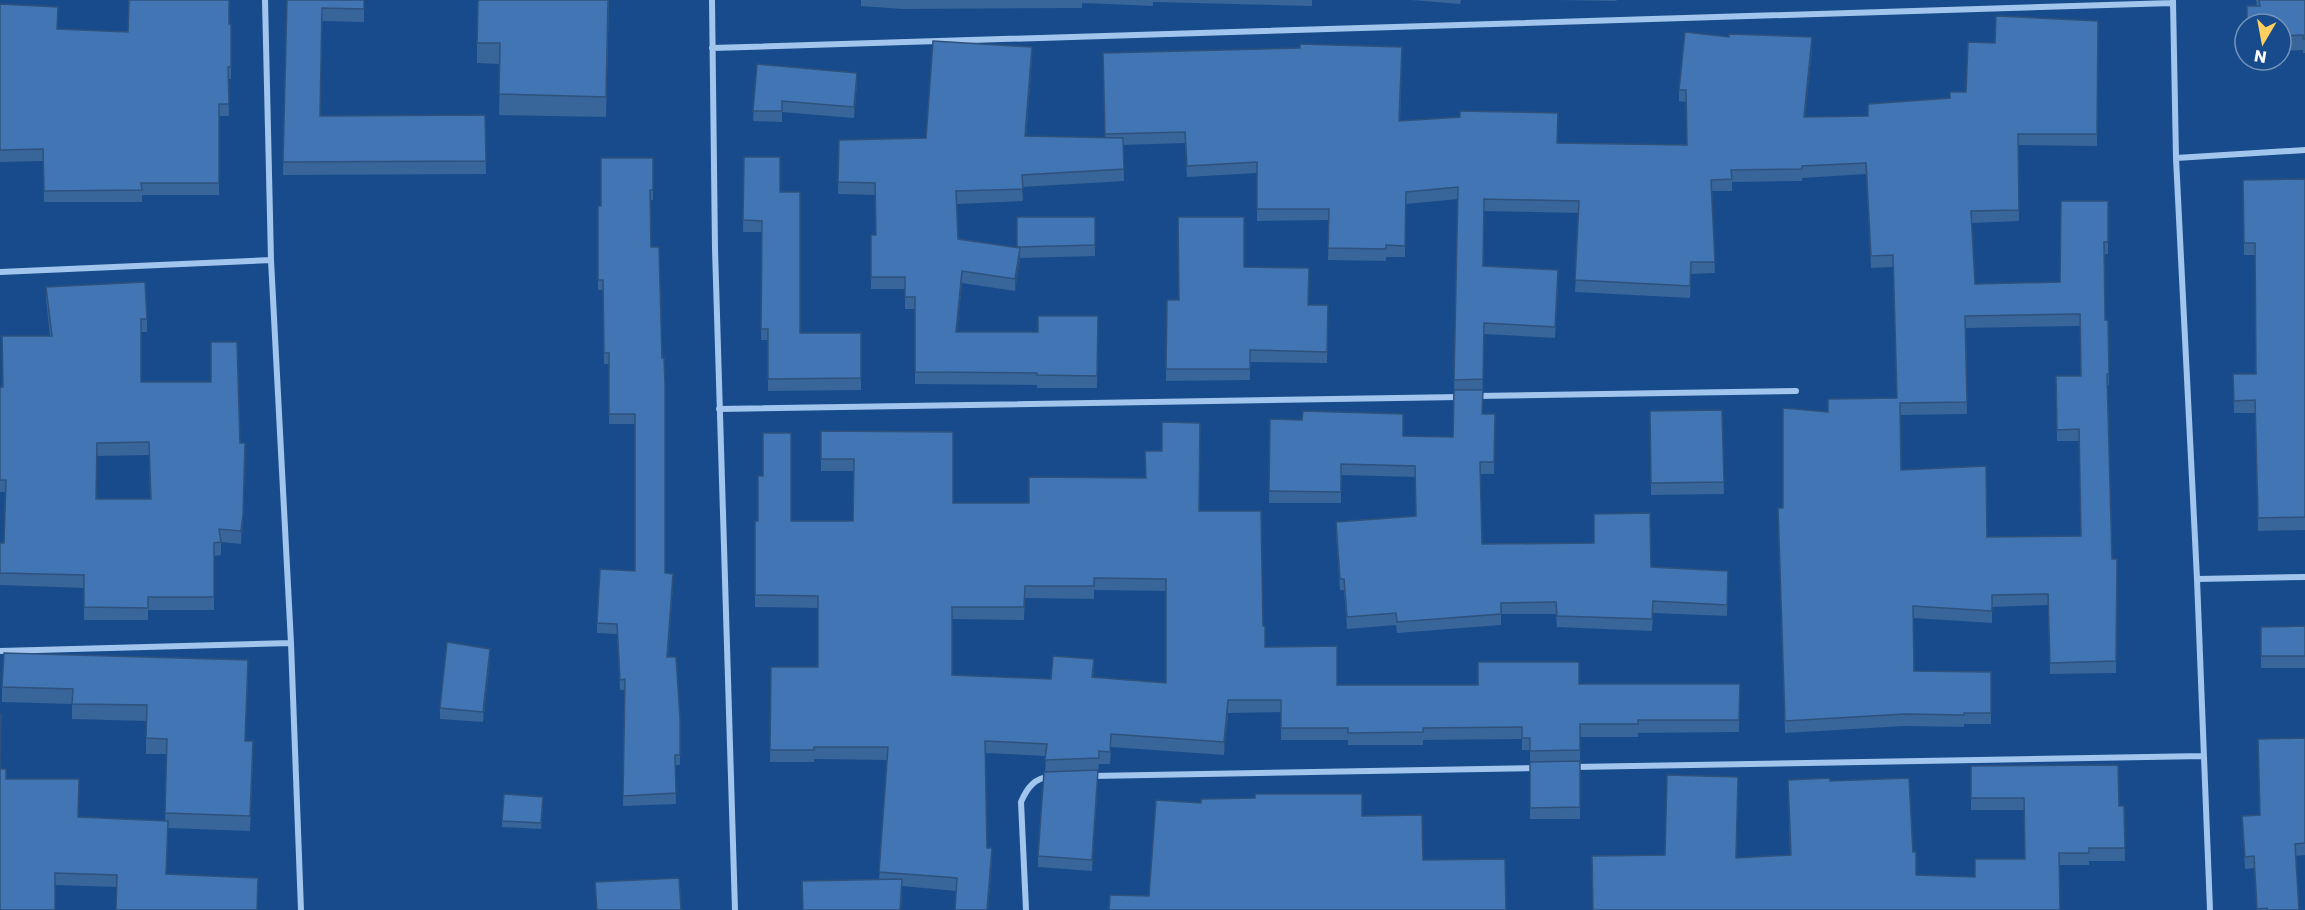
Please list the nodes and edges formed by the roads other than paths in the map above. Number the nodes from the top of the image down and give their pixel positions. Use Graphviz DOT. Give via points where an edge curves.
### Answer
graph roads {
  1 [pos="266,0"];
  2 [pos="712,0"];
  3 [pos="2173,2"];
  4 [pos="712,48"];
  5 [pos="2305,150"];
  6 [pos="2176,158"];
  7 [pos="271,260"];
  8 [pos="0,272"];
  9 [pos="1796,391"];
  10 [pos="719,409"];
  11 [pos="2305,577"];
  12 [pos="2198,579"];
  13 [pos="291,643"];
  14 [pos="0,651"];
  15 [pos="2204,756"];
  16 [pos="1571,767"];
  17 [pos="1547,768"];
  18 [pos="1082,776"];
  19 [pos="1058,777"];
  20 [pos="301,910"];
  21 [pos="735,910"];
  22 [pos="1026,910"];
  23 [pos="2210,910"];
  1 -- 7 [label="street"];
  2 -- 4 [label="street"];
  3 -- 4 [label="street"];
  3 -- 6 [label="street"];
  4 -- 10 [label="street"];
  5 -- 6 [label="street"];
  6 -- 12 [label="street"];
  7 -- 8 [label="street"];
  7 -- 13 [label="street"];
  9 -- 10 [label="street"];
  10 -- 21 [label="street"];
  11 -- 12 [label="street"];
  12 -- 15 [label="street"];
  13 -- 14 [label="street"];
  13 -- 20 [label="street"];
  15 -- 16 [label="street"];
  15 -- 23 [label="street"];
  17 -- 18 [label="street"];
  19 -- 22 [label="street" via="1046,777 1029,785 1021,802"];
}
